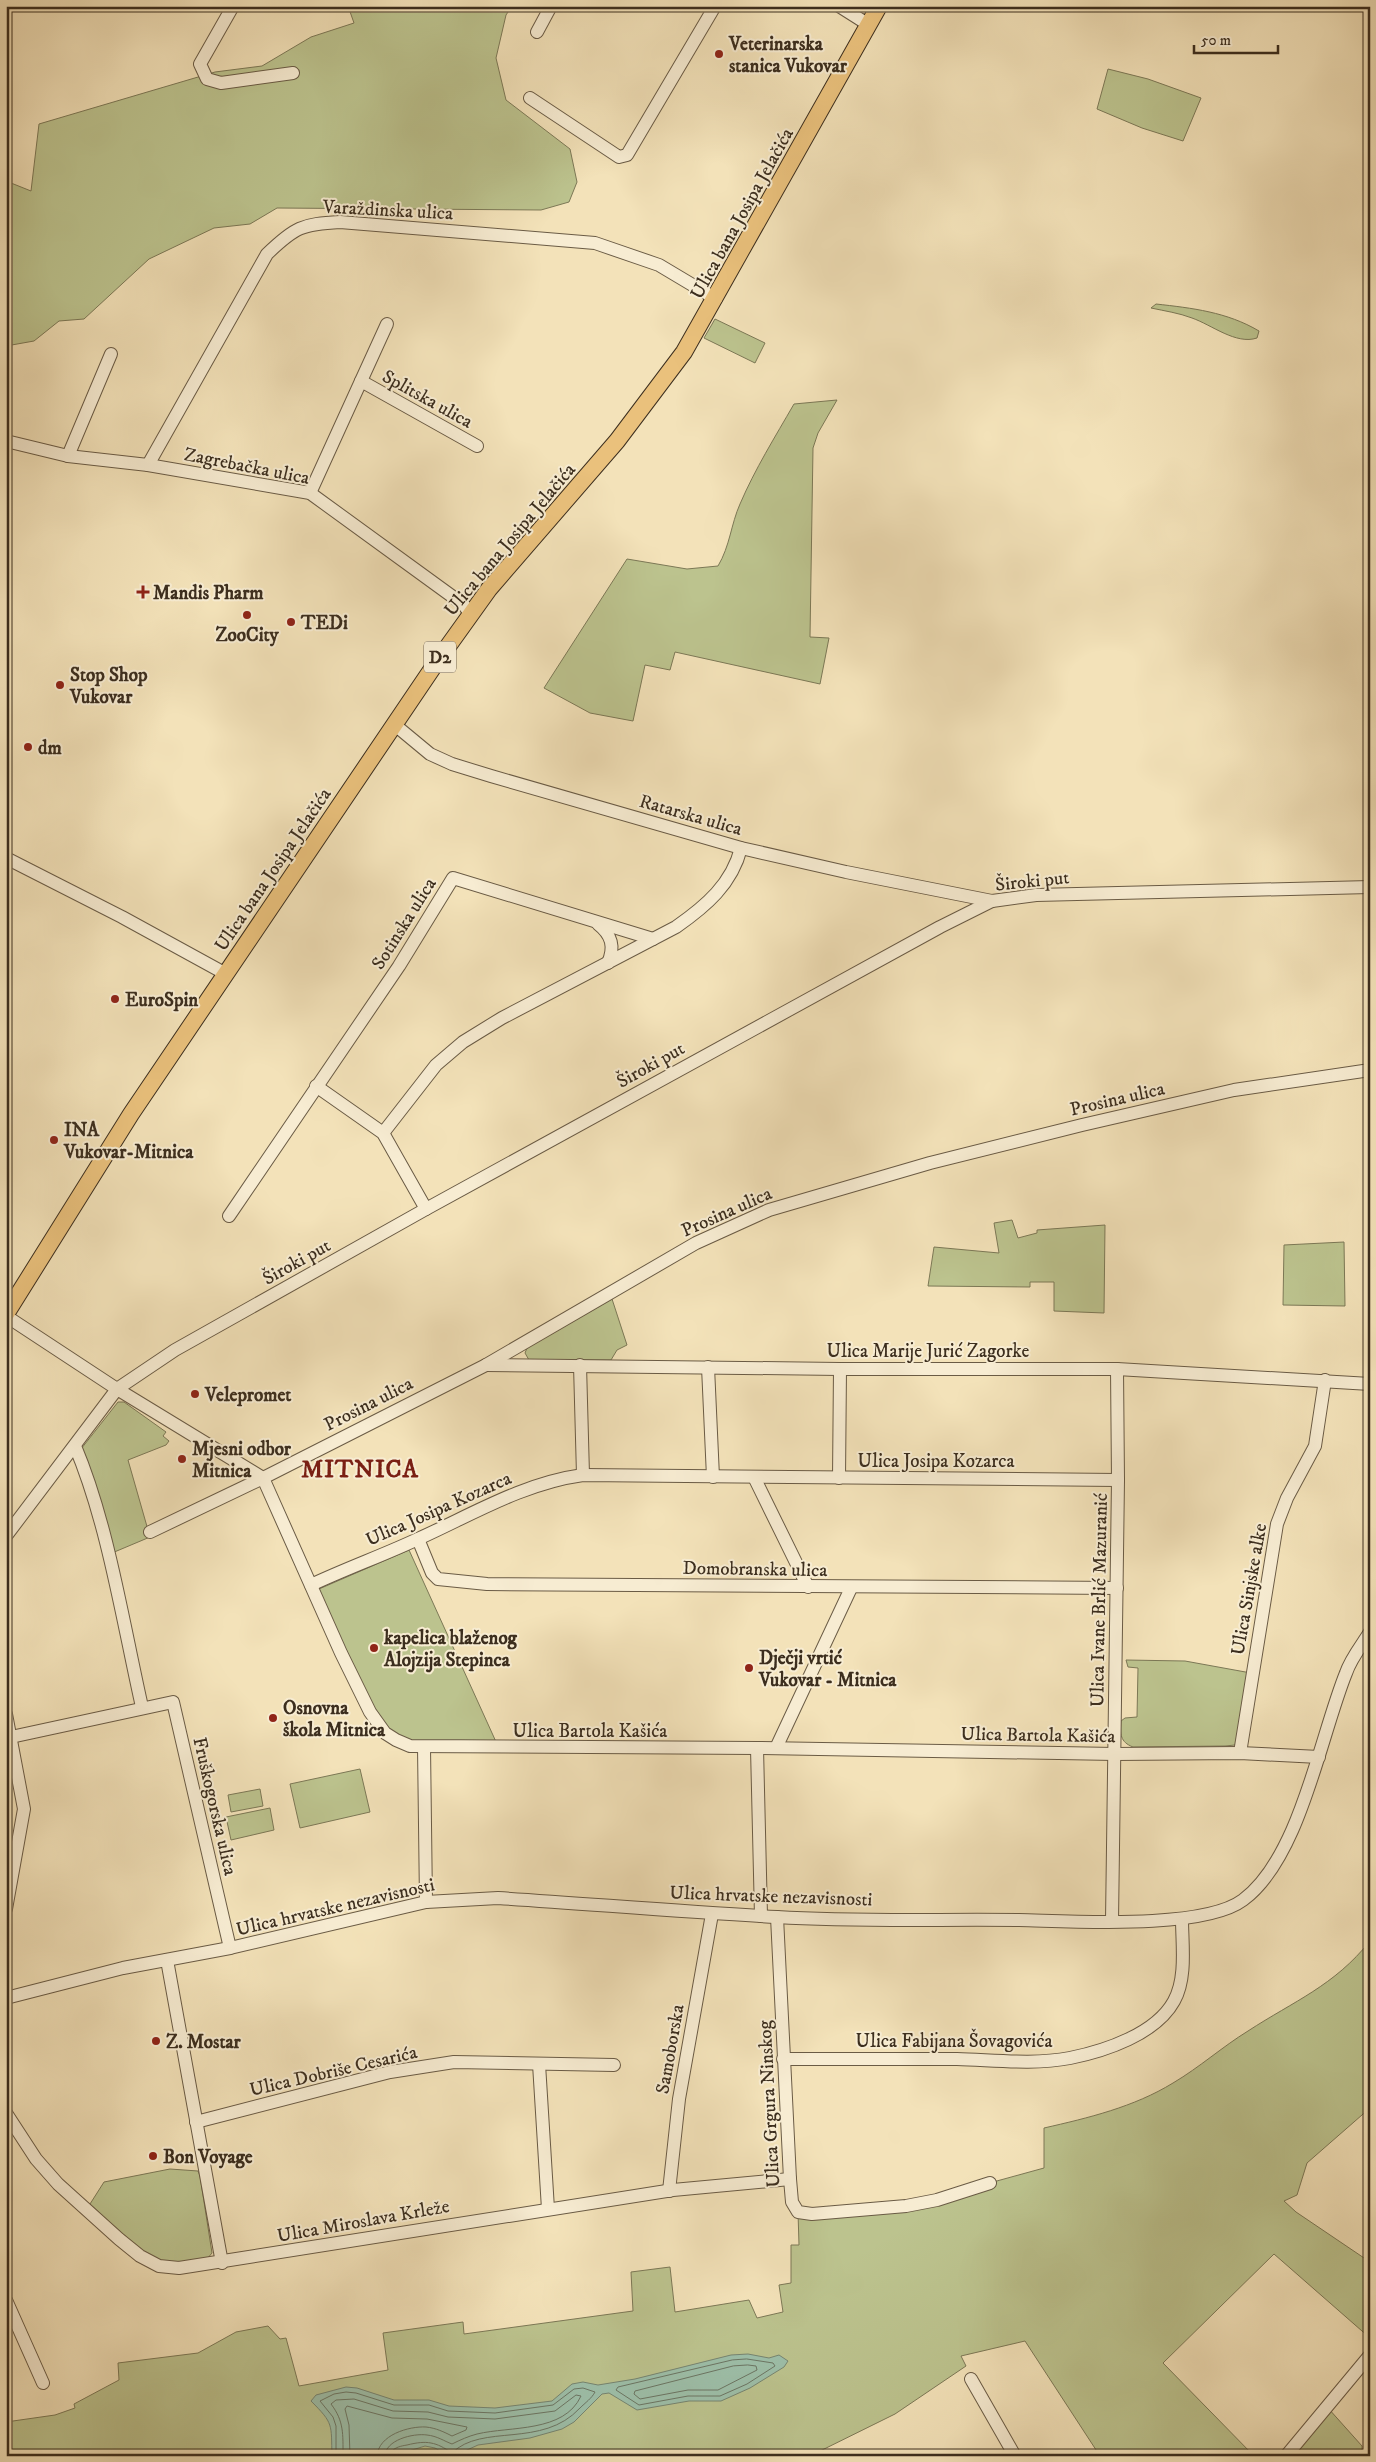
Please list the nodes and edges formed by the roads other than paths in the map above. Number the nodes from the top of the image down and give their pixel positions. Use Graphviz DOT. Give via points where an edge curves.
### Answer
graph roads {
  1 [pos="233,6"];
  2 [pos="551,6"];
  3 [pos="715,6"];
  4 [pos="839,6"];
  5 [pos="879,6"];
  6 [pos="868,25"];
  7 [pos="537,32"];
  8 [pos="293,73"];
  9 [pos="530,98"];
  10 [pos="716,299"];
  11 [pos="387,324"];
  12 [pos="111,354"];
  13 [pos="361,381"];
  14 [pos="6,441"];
  15 [pos="476,446"];
  16 [pos="68,456"];
  17 [pos="148,465"];
  18 [pos="310,493"];
  19 [pos="470,614"];
  20 [pos="395,725"];
  21 [pos="741,848"];
  22 [pos="6,858"];
  23 [pos="1370,887"];
  24 [pos="992,901"];
  25 [pos="596,922"];
  26 [pos="653,938"];
  27 [pos="608,963"];
  28 [pos="226,974"];
  29 [pos="1370,1070"];
  30 [pos="316,1086"];
  31 [pos="383,1133"];
  32 [pos="426,1209"];
  33 [pos="229,1216"];
  34 [pos="6,1315"];
  35 [pos="486,1365"];
  36 [pos="580,1366"];
  37 [pos="708,1368"];
  38 [pos="840,1369"];
  39 [pos="1117,1369"];
  40 [pos="1325,1380"];
  41 [pos="1370,1384"];
  42 [pos="117,1389"];
  43 [pos="75,1446"];
  44 [pos="583,1475"];
  45 [pos="713,1477"];
  46 [pos="263,1478"];
  47 [pos="754,1478"];
  48 [pos="839,1478"];
  49 [pos="1118,1480"];
  50 [pos="150,1532"];
  51 [pos="6,1536"];
  52 [pos="418,1539"];
  53 [pos="311,1585"];
  54 [pos="808,1588"];
  55 [pos="851,1588"];
  56 [pos="1117,1588"];
  57 [pos="1370,1632"];
  58 [pos="142,1707"];
  59 [pos="6,1714"];
  60 [pos="11,1737"];
  61 [pos="424,1747"];
  62 [pos="757,1748"];
  63 [pos="776,1748"];
  64 [pos="1240,1753"];
  65 [pos="1114,1754"];
  66 [pos="1319,1757"];
  67 [pos="426,1902"];
  68 [pos="6,1909"];
  69 [pos="712,1914"];
  70 [pos="761,1916"];
  71 [pos="777,1918"];
  72 [pos="1182,1919"];
  73 [pos="1112,1921"];
  74 [pos="230,1948"];
  75 [pos="167,1960"];
  76 [pos="6,1998"];
  77 [pos="783,2059"];
  78 [pos="539,2064"];
  79 [pos="614,2065"];
  80 [pos="6,2113"];
  81 [pos="196,2122"];
  82 [pos="790,2179"];
  83 [pos="990,2183"];
  84 [pos="669,2191"];
  85 [pos="548,2209"];
  86 [pos="222,2263"];
  87 [pos="6,2300"];
  88 [pos="1370,2355"];
  89 [pos="971,2379"];
  90 [pos="43,2383"];
  91 [pos="1015,2456"];
  92 [pos="1286,2456"];
  1 -- 8 [label="street" via="200,64 207,79 222,83"];
  2 -- 7 [label="street"];
  3 -- 9 [label="street" via="628,155 619,157"];
  4 -- 6 [label="street"];
  5 -- 6 [label="main road, Ulica bana Josipa Jelačića / D2"];
  6 -- 10 [label="main road, Ulica bana Josipa Jelačića / D2"];
  10 -- 17 [label="street, Varaždinska ulica" via="659,265 595,243 340,222 312,223 284,237 268,254"];
  10 -- 19 [label="main road, Ulica bana Josipa Jelačića / D2" via="684,352 642,410"];
  11 -- 13 [label="street, Splitska ulica"];
  12 -- 16 [label="street"];
  13 -- 15 [label="street, Splitska ulica"];
  13 -- 18 [label="street, Splitska ulica"];
  14 -- 16 [label="street, Zagrebačka ulica"];
  16 -- 17 [label="street, Zagrebačka ulica"];
  17 -- 18 [label="street, Zagrebačka ulica"];
  18 -- 19 [label="street, Zagrebačka ulica" via="464,605"];
  19 -- 20 [label="main road, Ulica bana Josipa Jelačića / D2"];
  20 -- 21 [label="street, Ratarska ulica" via="430,754 452,764"];
  20 -- 28 [label="main road, Ulica bana Josipa Jelačića / D2"];
  21 -- 24 [label="street, Ratarska ulica"];
  21 -- 26 [label="street" via="728,881 714,896 695,914"];
  22 -- 28 [label="street"];
  23 -- 24 [label="street, Široki put" via="1036,895"];
  24 -- 32 [label="street, Široki put"];
  25 -- 26 [label="street, Sotinska ulica"];
  25 -- 27 [label="street" via="609,934 613,944"];
  25 -- 30 [label="street, Sotinska ulica" via="453,878 399,966"];
  26 -- 27 [label="street"];
  27 -- 31 [label="street" via="502,1018 449,1052 411,1094"];
  28 -- 34 [label="main road, Ulica bana Josipa Jelačića / D2" via="126,1122"];
  29 -- 35 [label="street, Prosina ulica" via="1234,1090 1082,1125 769,1210 696,1243"];
  30 -- 31 [label="street"];
  30 -- 33 [label="street, Sotinska ulica"];
  31 -- 32 [label="street"];
  32 -- 42 [label="street, Široki put" via="175,1350"];
  34 -- 42 [label="street"];
  35 -- 36 [label="street, Ulica Marije Jurić Zagorke"];
  35 -- 46 [label="street, Prosina ulica"];
  36 -- 37 [label="street, Ulica Marije Jurić Zagorke"];
  36 -- 44 [label="street"];
  37 -- 38 [label="street, Ulica Marije Jurić Zagorke"];
  37 -- 45 [label="street"];
  38 -- 39 [label="street, Ulica Marije Jurić Zagorke"];
  38 -- 48 [label="street"];
  39 -- 40 [label="street, Ulica Marije Jurić Zagorke"];
  39 -- 49 [label="street, Ulica Ivane Brlić Mazuranić"];
  40 -- 41 [label="street, Ulica Marije Jurić Zagorke"];
  40 -- 64 [label="street, Ulica Sinjske alke" via="1316,1446 1287,1498 1277,1524"];
  42 -- 43 [label="street, Široki put"];
  42 -- 46 [label="street"];
  43 -- 51 [label="street, Široki put"];
  43 -- 58 [label="street" via="85,1468 109,1557"];
  44 -- 45 [label="street, Ulica Josipa Kozarca"];
  44 -- 52 [label="street, Ulica Josipa Kozarca" via="555,1479 517,1492"];
  45 -- 47 [label="street, Ulica Josipa Kozarca"];
  46 -- 50 [label="street, Prosina ulica"];
  46 -- 53 [label="street, Ulica Bartola Kašića"];
  47 -- 48 [label="street, Ulica Josipa Kozarca"];
  47 -- 54 [label="street"];
  48 -- 49 [label="street, Ulica Josipa Kozarca"];
  49 -- 56 [label="street, Ulica Ivane Brlić Mazuranić"];
  52 -- 53 [label="street, Ulica Josipa Kozarca"];
  52 -- 54 [label="street, Domobranska ulica" via="432,1573 444,1581 535,1586"];
  53 -- 61 [label="street, Ulica Bartola Kašića" via="348,1668 378,1724 396,1740"];
  54 -- 55 [label="street, Domobranska ulica"];
  55 -- 56 [label="street, Domobranska ulica"];
  55 -- 63 [label="street"];
  56 -- 65 [label="street, Ulica Ivane Brlić Mazuranić"];
  57 -- 66 [label="street, Ulica hrvatske nezavisnosti" via="1346,1670"];
  58 -- 60 [label="street, Fruškogorska ulica"];
  58 -- 74 [label="street, Fruškogorska ulica" via="173,1702"];
  59 -- 60 [label="street"];
  60 -- 68 [label="street" via="24,1809"];
  61 -- 62 [label="street, Ulica Bartola Kašića"];
  61 -- 67 [label="street"];
  62 -- 63 [label="street, Ulica Bartola Kašića"];
  62 -- 70 [label="street"];
  63 -- 65 [label="street, Ulica Bartola Kašića"];
  64 -- 65 [label="street, Ulica Bartola Kašića"];
  64 -- 66 [label="street, Ulica Bartola Kašića"];
  65 -- 73 [label="street, Ulica Ivane Brlić Mazuranić"];
  66 -- 72 [label="street, Ulica hrvatske nezavisnosti" via="1280,1854 1267,1876 1243,1900 1218,1912"];
  67 -- 69 [label="street, Ulica hrvatske nezavisnosti" via="498,1898"];
  67 -- 74 [label="street, Ulica hrvatske nezavisnosti"];
  69 -- 70 [label="street, Ulica hrvatske nezavisnosti"];
  69 -- 84 [label="street, Samoborska" via="679,2099"];
  70 -- 71 [label="street, Ulica hrvatske nezavisnosti"];
  71 -- 73 [label="street, Ulica hrvatske nezavisnosti"];
  71 -- 77 [label="street, Ulica Grgura Ninskog"];
  72 -- 73 [label="street, Ulica hrvatske nezavisnosti"];
  72 -- 77 [label="street, Ulica Fabijana Šovagovića" via="1182,1968 1174,2000 1164,2014 1146,2029 1102,2049 1070,2058 1018,2061"];
  74 -- 75 [label="street, Ulica hrvatske nezavisnosti"];
  75 -- 76 [label="street, Ulica hrvatske nezavisnosti"];
  75 -- 81 [label="street"];
  77 -- 82 [label="street, Ulica Grgura Ninskog"];
  78 -- 79 [label="street, Ulica Dobriše Cesarića"];
  78 -- 81 [label="street, Ulica Dobriše Cesarića" via="454,2062 390,2072"];
  78 -- 85 [label="street"];
  80 -- 86 [label="street, Ulica Miroslava Krleže" via="58,2184 140,2256 159,2266 179,2268"];
  81 -- 86 [label="street"];
  82 -- 83 [label="street, Ulica Grgura Ninskog" via="792,2202 798,2212 812,2214 906,2206"];
  82 -- 84 [label="street, Ulica Miroslava Krleže"];
  84 -- 85 [label="street, Ulica Miroslava Krleže"];
  85 -- 86 [label="street, Ulica Miroslava Krleže"];
  87 -- 90 [label="street"];
  88 -- 92 [label="street"];
  89 -- 91 [label="street"];
}
